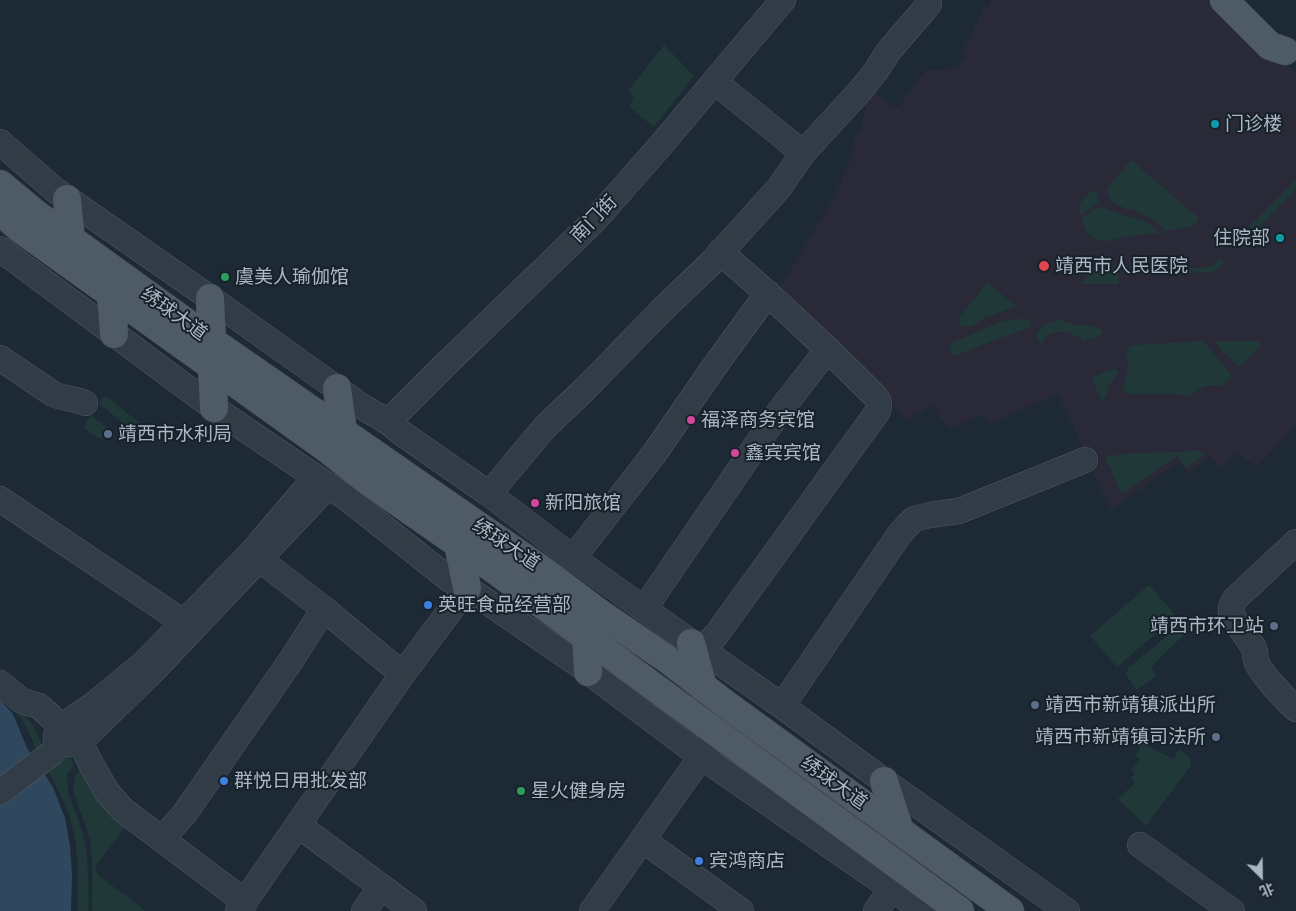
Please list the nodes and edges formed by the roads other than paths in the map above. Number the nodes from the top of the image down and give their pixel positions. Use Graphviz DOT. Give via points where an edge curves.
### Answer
graph roads {
  1 [pos="783,0"];
  2 [pos="1224,0"];
  3 [pos="1236,0"];
  4 [pos="929,4"];
  5 [pos="1290,57"];
  6 [pos="715,82"];
  7 [pos="0,142"];
  8 [pos="803,153"];
  9 [pos="0,184"];
  10 [pos="67,199"];
  11 [pos="0,211"];
  12 [pos="71,240"];
  13 [pos="0,249"];
  14 [pos="720,252"];
  15 [pos="768,293"];
  16 [pos="111,294"];
  17 [pos="210,298"];
  18 [pos="114,334"];
  19 [pos="828,349"];
  20 [pos="212,353"];
  21 [pos="0,358"];
  22 [pos="337,388"];
  23 [pos="85,403"];
  24 [pos="214,408"];
  25 [pos="388,422"];
  26 [pos="343,432"];
  27 [pos="1085,460"];
  28 [pos="322,482"];
  29 [pos="489,494"];
  30 [pos="3,507"];
  31 [pos="1296,542"];
  32 [pos="458,544"];
  33 [pos="573,558"];
  34 [pos="259,559"];
  35 [pos="467,588"];
  36 [pos="324,609"];
  37 [pos="644,609"];
  38 [pos="184,622"];
  39 [pos="586,637"];
  40 [pos="696,647"];
  41 [pos="588,672"];
  42 [pos="402,675"];
  43 [pos="0,683"];
  44 [pos="703,686"];
  45 [pos="782,706"];
  46 [pos="1296,709"];
  47 [pos="66,737"];
  48 [pos="723,737"];
  49 [pos="708,761"];
  50 [pos="884,781"];
  51 [pos="0,792"];
  52 [pos="298,825"];
  53 [pos="900,831"];
  54 [pos="162,838"];
  55 [pos="648,844"];
  56 [pos="1140,845"];
  57 [pos="898,879"];
  58 [pos="381,887"];
  59 [pos="241,906"];
  60 [pos="732,909"];
  61 [pos="364,911"];
  62 [pos="414,911"];
  63 [pos="592,911"];
  64 [pos="610,911"];
  65 [pos="876,911"];
  66 [pos="924,911"];
  67 [pos="960,911"];
  68 [pos="1010,911"];
  69 [pos="1067,911"];
  70 [pos="1232,911"];
  1 -- 6 [label="street, 南门街"];
  2 -- 5 [label="main road" via="1270,46"];
  3 -- 5 [label="main road"];
  4 -- 8 [label="street" via="860,91"];
  6 -- 8 [label="street"];
  6 -- 25 [label="street, 南门街" via="595,220"];
  7 -- 10 [label="street"];
  8 -- 14 [label="street" via="779,188"];
  9 -- 12 [label="main road, 绣球大道"];
  10 -- 12 [label="main road"];
  10 -- 17 [label="street"];
  11 -- 16 [label="main road, 绣球大道"];
  12 -- 20 [label="main road, 绣球大道"];
  13 -- 18 [label="street"];
  14 -- 15 [label="street"];
  14 -- 29 [label="street" via="546,427"];
  15 -- 19 [label="street"];
  15 -- 33 [label="street" via="654,454"];
  16 -- 18 [label="main road"];
  16 -- 20 [label="main road, 绣球大道"];
  17 -- 20 [label="main road"];
  17 -- 22 [label="street"];
  18 -- 24 [label="street"];
  19 -- 37 [label="street" via="780,412"];
  19 -- 40 [label="street" via="876,396 880,406 878,411 717,634"];
  20 -- 24 [label="main road"];
  20 -- 26 [label="main road, 绣球大道"];
  20 -- 32 [label="main road, 绣球大道" via="364,479"];
  21 -- 23 [label="street" via="53,394"];
  22 -- 25 [label="street"];
  22 -- 26 [label="main road"];
  24 -- 28 [label="street"];
  25 -- 29 [label="street"];
  26 -- 44 [label="main road, 绣球大道"];
  27 -- 45 [label="street" via="959,511 914,519 899,534"];
  28 -- 34 [label="street"];
  28 -- 35 [label="street" via="449,579"];
  28 -- 38 [label="street"];
  29 -- 33 [label="street"];
  30 -- 38 [label="street"];
  31 -- 46 [label="street" via="1235,599 1231,614 1254,648 1260,668"];
  32 -- 35 [label="main road"];
  32 -- 39 [label="main road, 绣球大道"];
  33 -- 37 [label="street"];
  34 -- 36 [label="street"];
  34 -- 47 [label="street" via="151,673"];
  35 -- 41 [label="street"];
  35 -- 42 [label="street"];
  36 -- 42 [label="street"];
  36 -- 54 [label="street" via="185,813"];
  37 -- 40 [label="street"];
  38 -- 47 [label="street" via="144,662 93,705"];
  39 -- 41 [label="main road"];
  39 -- 48 [label="main road, 绣球大道"];
  40 -- 44 [label="main road"];
  40 -- 45 [label="street"];
  41 -- 49 [label="street"];
  42 -- 52 [label="street"];
  43 -- 47 [label="street" via="22,701 39,706"];
  44 -- 53 [label="main road, 绣球大道"];
  45 -- 50 [label="street"];
  47 -- 51 [label="street" via="52,753"];
  47 -- 54 [label="street" via="91,764 106,792 123,810"];
  48 -- 49 [label="street"];
  48 -- 57 [label="main road, 绣球大道"];
  49 -- 55 [label="street"];
  49 -- 57 [label="street"];
  50 -- 53 [label="main road"];
  50 -- 69 [label="street"];
  52 -- 58 [label="street"];
  52 -- 59 [label="street"];
  53 -- 68 [label="main road, 绣球大道"];
  54 -- 59 [label="street"];
  55 -- 60 [label="street"];
  55 -- 63 [label="street"];
  55 -- 64 [label="street"];
  56 -- 70 [label="street"];
  57 -- 65 [label="street"];
  57 -- 66 [label="street"];
  57 -- 67 [label="main road, 绣球大道"];
  58 -- 61 [label="street"];
  58 -- 62 [label="street"];
}
